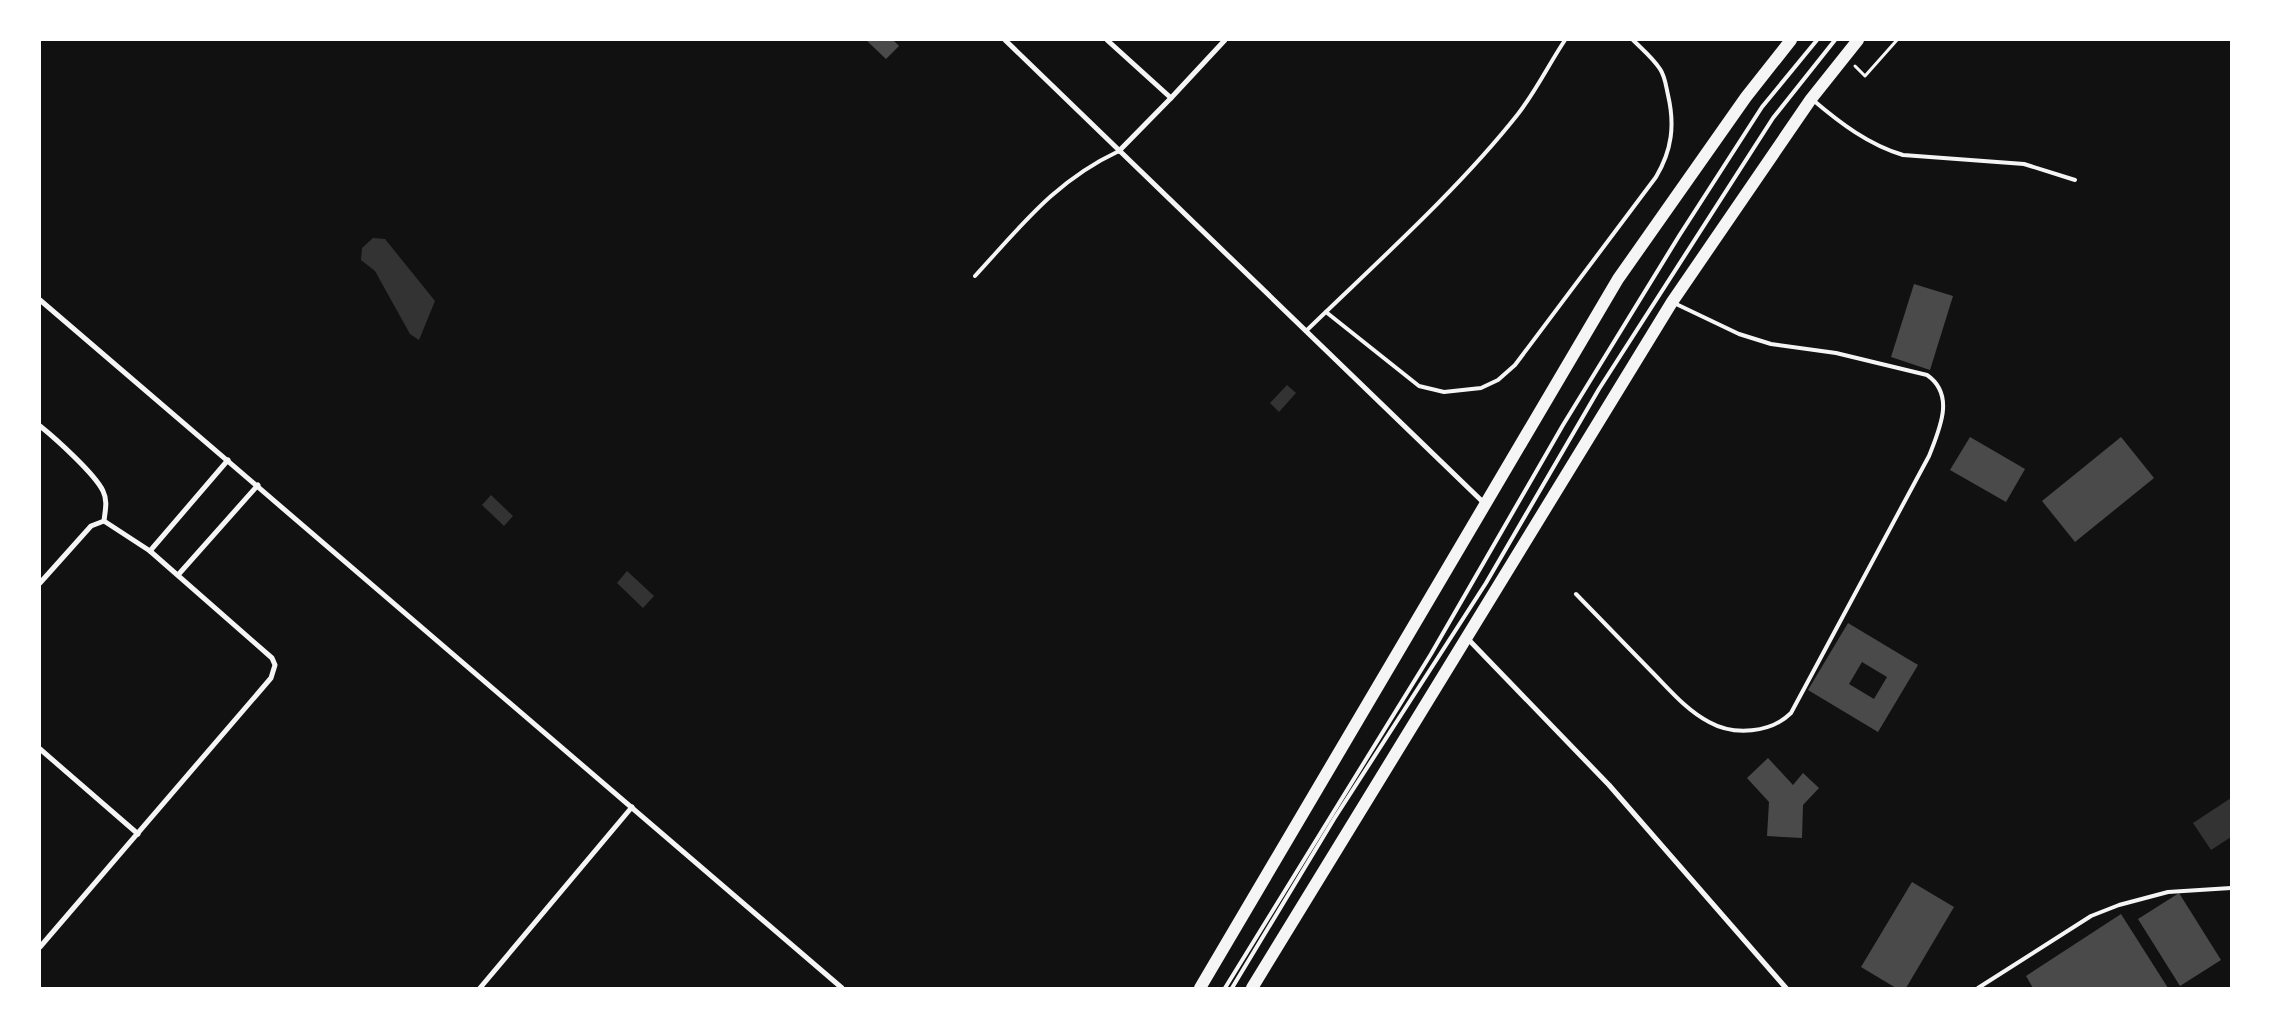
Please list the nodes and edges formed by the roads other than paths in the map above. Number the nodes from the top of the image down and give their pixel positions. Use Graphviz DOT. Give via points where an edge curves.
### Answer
graph roads {
  1 [pos="1005,40"];
  2 [pos="1107,40"];
  3 [pos="1225,40"];
  4 [pos="1565,40"];
  5 [pos="1633,40"];
  6 [pos="1791,40"];
  7 [pos="1817,40"];
  8 [pos="1835,40"];
  9 [pos="1858,40"];
  10 [pos="1171,98"];
  11 [pos="1811,98"];
  12 [pos="1119,150"];
  13 [pos="2075,180"];
  14 [pos="976,276"];
  15 [pos="40,300"];
  16 [pos="1672,302"];
  17 [pos="1326,312"];
  18 [pos="1306,331"];
  19 [pos="40,426"];
  20 [pos="228,460"];
  21 [pos="258,485"];
  22 [pos="1485,504"];
  23 [pos="104,522"];
  24 [pos="150,551"];
  25 [pos="178,575"];
  26 [pos="40,583"];
  27 [pos="1576,594"];
  28 [pos="1467,638"];
  29 [pos="40,749"];
  30 [pos="632,807"];
  31 [pos="138,834"];
  32 [pos="2231,888"];
  33 [pos="40,947"];
  34 [pos="480,988"];
  35 [pos="842,988"];
  36 [pos="1200,988"];
  37 [pos="1224,988"];
  38 [pos="1232,988"];
  39 [pos="1252,988"];
  40 [pos="1786,988"];
  41 [pos="1978,988"];
  1 -- 12 [label="street"];
  2 -- 10 [label="street"];
  3 -- 10 [label="street"];
  4 -- 17 [label="lane" via="1519,113 1499,136"];
  5 -- 17 [label="lane" via="1660,69 1664,79 1672,110 1666,160 1651,185 1515,365 1498,380 1481,388 1444,392 1419,386"];
  6 -- 22 [label="highway" via="1746,97 1618,279"];
  7 -- 37 [label="lane" via="1762,107 1679,236 1564,424 1431,654"];
  8 -- 38 [label="lane" via="1773,118 1599,389 1486,583 1334,819"];
  9 -- 11 [label="highway"];
  10 -- 12 [label="street"];
  11 -- 13 [label="lane" via="1835,119 1872,143 1903,156 2024,164"];
  11 -- 16 [label="highway"];
  12 -- 14 [label="lane" via="1072,177 1050,195"];
  12 -- 18 [label="street"];
  15 -- 20 [label="street"];
  16 -- 27 [label="lane" via="1739,334 1771,344 1836,353 1927,375 1941,392 1943,421 1928,456 1792,713 1782,722 1755,730 1710,722 1684,704"];
  16 -- 28 [label="highway"];
  17 -- 18 [label="lane"];
  18 -- 22 [label="street"];
  19 -- 23 [label="street" via="70,452 102,490 106,503"];
  20 -- 21 [label="street"];
  20 -- 24 [label="street"];
  21 -- 25 [label="street"];
  21 -- 30 [label="street"];
  22 -- 36 [label="highway"];
  23 -- 24 [label="street"];
  23 -- 26 [label="street" via="90,526"];
  24 -- 25 [label="street"];
  25 -- 31 [label="street" via="272,658 274,671"];
  28 -- 39 [label="highway"];
  28 -- 40 [label="street" via="1621,798"];
  29 -- 31 [label="street"];
  30 -- 34 [label="street"];
  30 -- 35 [label="street"];
  31 -- 33 [label="street"];
  32 -- 41 [label="lane" via="2168,892 2105,910"];
}
